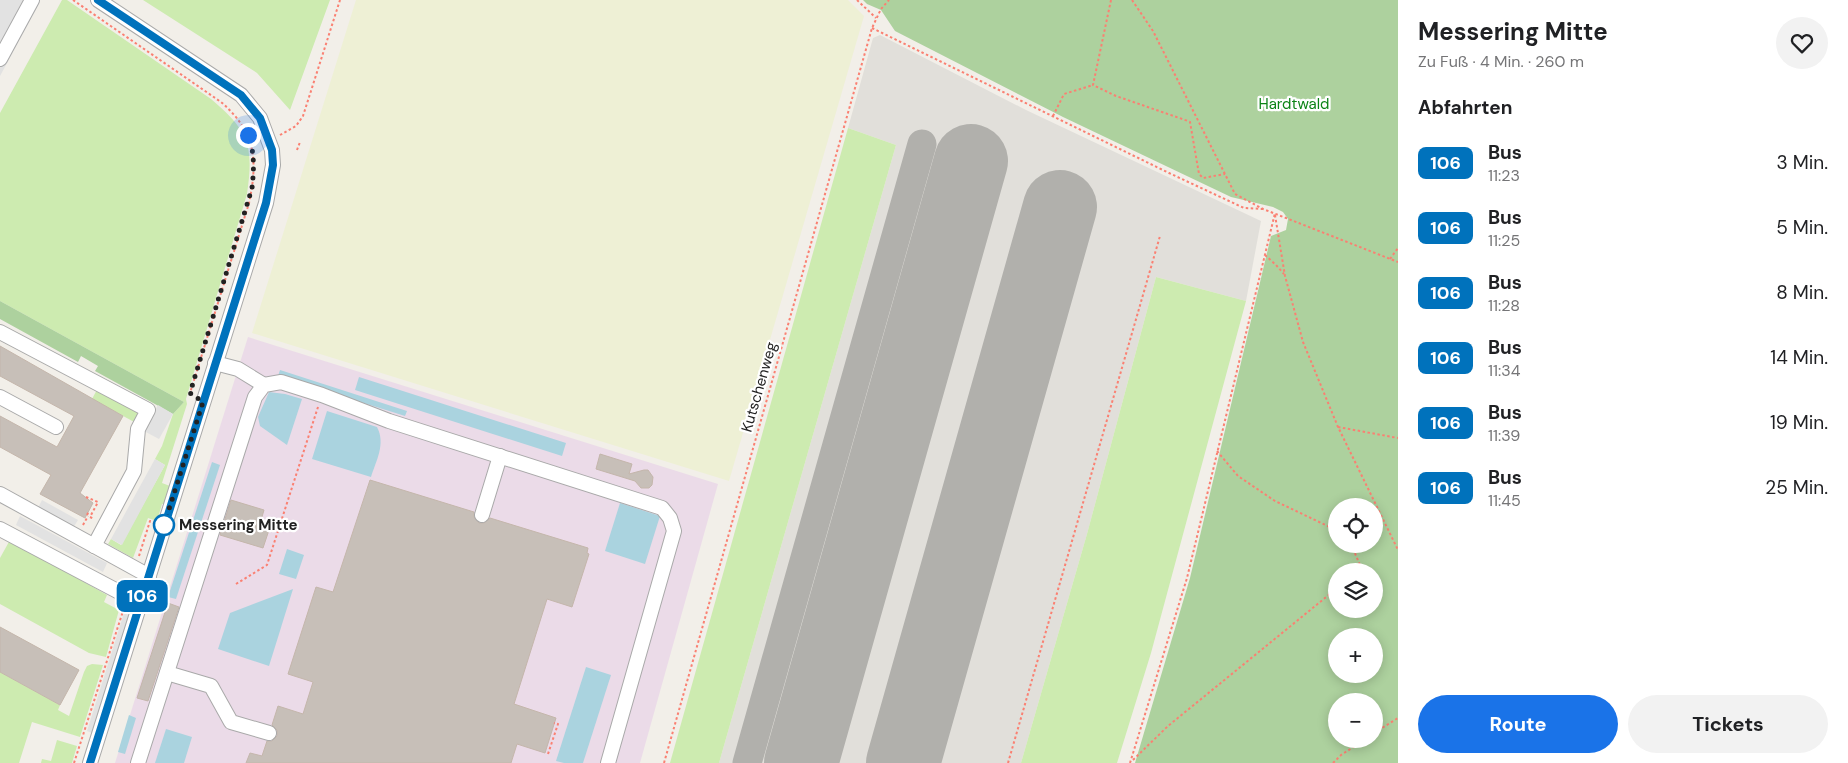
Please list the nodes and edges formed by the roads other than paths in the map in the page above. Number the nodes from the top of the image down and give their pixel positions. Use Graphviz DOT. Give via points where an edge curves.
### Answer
graph roads {
  1 [pos="32,0"];
  2 [pos="98,0"];
  3 [pos="0,59"];
  4 [pos="0,332"];
  5 [pos="215,363"];
  6 [pos="264,385"];
  7 [pos="0,397"];
  8 [pos="56,427"];
  9 [pos="500,456"];
  10 [pos="0,494"];
  11 [pos="482,515"];
  12 [pos="0,529"];
  13 [pos="94,546"];
  14 [pos="148,576"];
  15 [pos="140,603"];
  16 [pos="167,673"];
  17 [pos="269,733"];
  18 [pos="90,763"];
  19 [pos="138,763"];
  20 [pos="608,763"];
  1 -- 3 [label="street"];
  2 -- 5 [label="street" via="241,95 260,118 268,137 273,165 266,203"];
  4 -- 13 [label="street" via="148,410 138,429 134,471"];
  5 -- 6 [label="street" via="238,369"];
  5 -- 14 [label="street"];
  6 -- 9 [label="street" via="281,382"];
  6 -- 16 [label="street" via="255,397 240,440"];
  7 -- 8 [label="street"];
  9 -- 11 [label="street"];
  9 -- 20 [label="street" via="662,508 670,518 674,531"];
  10 -- 13 [label="street"];
  12 -- 15 [label="street"];
  13 -- 14 [label="street"];
  14 -- 15 [label="street"];
  15 -- 18 [label="street"];
  16 -- 17 [label="street" via="211,686 231,722"];
  16 -- 19 [label="street"];
}
